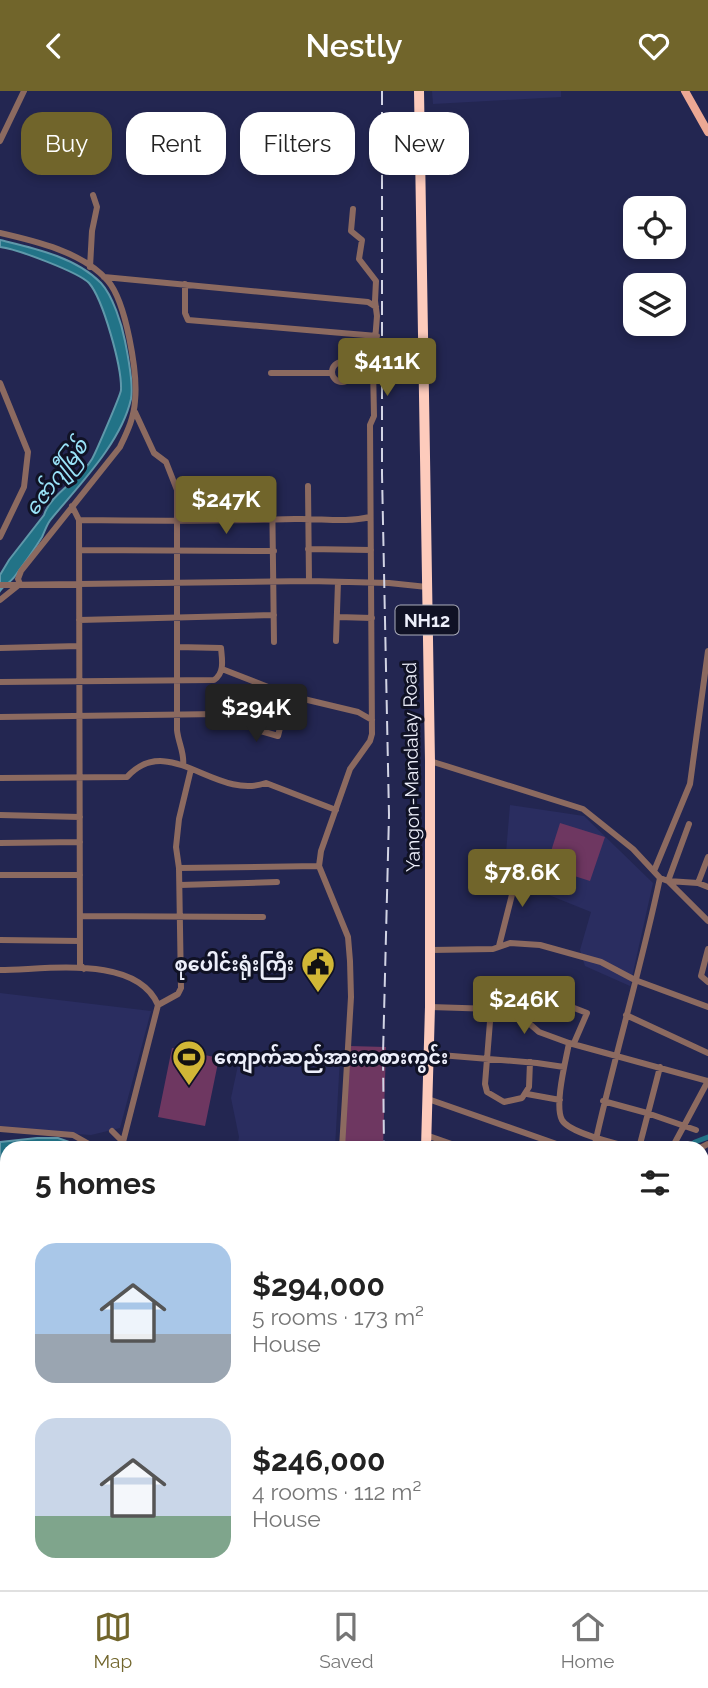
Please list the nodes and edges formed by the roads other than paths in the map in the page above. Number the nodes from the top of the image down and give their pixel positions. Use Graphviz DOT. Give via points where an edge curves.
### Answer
graph roads {
  1 [pos="24,91"];
  2 [pos="419,91"];
  3 [pos="685,91"];
  4 [pos="708,132"];
  5 [pos="0,141"];
  6 [pos="93,195"];
  7 [pos="353,209"];
  8 [pos="0,233"];
  9 [pos="90,267"];
  10 [pos="102,277"];
  11 [pos="185,284"];
  12 [pos="376,307"];
  13 [pos="377,336"];
  14 [pos="424,361"];
  15 [pos="342,362"];
  16 [pos="374,362"];
  17 [pos="271,373"];
  18 [pos="332,373"];
  19 [pos="0,383"];
  20 [pos="134,411"];
  21 [pos="272,486"];
  22 [pos="308,486"];
  23 [pos="72,506"];
  24 [pos="370,517"];
  25 [pos="307,519"];
  26 [pos="79,520"];
  27 [pos="273,520"];
  28 [pos="177,522"];
  29 [pos="0,537"];
  30 [pos="177,549"];
  31 [pos="308,549"];
  32 [pos="79,550"];
  33 [pos="371,550"];
  34 [pos="274,551"];
  35 [pos="274,581"];
  36 [pos="309,581"];
  37 [pos="338,582"];
  38 [pos="177,583"];
  39 [pos="371,583"];
  40 [pos="17,584"];
  41 [pos="79,584"];
  42 [pos="0,585"];
  43 [pos="427,587"];
  44 [pos="0,600"];
  45 [pos="274,615"];
  46 [pos="177,617"];
  47 [pos="338,617"];
  48 [pos="372,618"];
  49 [pos="79,620"];
  50 [pos="336,641"];
  51 [pos="274,642"];
  52 [pos="79,646"];
  53 [pos="177,647"];
  54 [pos="0,648"];
  55 [pos="708,651"];
  56 [pos="222,669"];
  57 [pos="80,681"];
  58 [pos="177,681"];
  59 [pos="0,682"];
  60 [pos="288,695"];
  61 [pos="177,713"];
  62 [pos="0,716"];
  63 [pos="80,716"];
  64 [pos="372,720"];
  65 [pos="430,761"];
  66 [pos="183,765"];
  67 [pos="191,769"];
  68 [pos="0,778"];
  69 [pos="80,778"];
  70 [pos="336,810"];
  71 [pos="0,815"];
  72 [pos="80,817"];
  73 [pos="689,824"];
  74 [pos="80,842"];
  75 [pos="0,843"];
  76 [pos="708,857"];
  77 [pos="319,866"];
  78 [pos="519,867"];
  79 [pos="179,868"];
  80 [pos="654,871"];
  81 [pos="0,875"];
  82 [pos="80,875"];
  83 [pos="660,878"];
  84 [pos="668,881"];
  85 [pos="277,882"];
  86 [pos="698,883"];
  87 [pos="180,885"];
  88 [pos="708,887"];
  89 [pos="80,916"];
  90 [pos="263,917"];
  91 [pos="180,918"];
  92 [pos="708,921"];
  93 [pos="0,940"];
  94 [pos="80,941"];
  95 [pos="499,946"];
  96 [pos="708,949"];
  97 [pos="431,950"];
  98 [pos="84,969"];
  99 [pos="0,970"];
  100 [pos="635,980"];
  101 [pos="708,982"];
  102 [pos="158,1005"];
  103 [pos="569,1006"];
  104 [pos="430,1007"];
  105 [pos="708,1007"];
  106 [pos="491,1009"];
  107 [pos="626,1015"];
  108 [pos="571,1043"];
  109 [pos="708,1053"];
  110 [pos="428,1054"];
  111 [pos="617,1054"];
  112 [pos="487,1059"];
  113 [pos="530,1062"];
  114 [pos="564,1067"];
  115 [pos="660,1067"];
  116 [pos="708,1081"];
  117 [pos="527,1094"];
  118 [pos="428,1099"];
  119 [pos="560,1100"];
  120 [pos="603,1101"];
  121 [pos="647,1113"];
  122 [pos="685,1127"];
  123 [pos="0,1129"];
  124 [pos="111,1131"];
  125 [pos="696,1131"];
  126 [pos="426,1135"];
  127 [pos="596,1139"];
  128 [pos="84,1141"];
  129 [pos="122,1141"];
  130 [pos="127,1141"];
  131 [pos="342,1141"];
  132 [pos="426,1141"];
  133 [pos="443,1141"];
  134 [pos="548,1141"];
  135 [pos="604,1141"];
  136 [pos="641,1141"];
  137 [pos="676,1141"];
  1 -- 5 [label="street"];
  2 -- 14 [label="highway, Yangon-Mandalay Road / NH12"];
  3 -- 4 [label="main road"];
  6 -- 9 [label="street" via="97,207"];
  7 -- 12 [label="street" via="351,231 362,240 359,259 376,281"];
  8 -- 9 [label="street" via="49,245"];
  9 -- 10 [label="street"];
  10 -- 11 [label="street"];
  10 -- 20 [label="street" via="125,317 135,382"];
  11 -- 12 [label="street" via="368,302"];
  11 -- 13 [label="street" via="188,320"];
  12 -- 13 [label="street"];
  13 -- 16 [label="street"];
  14 -- 16 [label="street"];
  14 -- 43 [label="highway, Yangon-Mandalay Road / NH12"];
  15 -- 16 [label="street"];
  15 -- 18 [label="street"];
  15 -- 18 [label="street" via="352,369 350,378 338,381"];
  16 -- 24 [label="street"];
  17 -- 18 [label="street"];
  19 -- 29 [label="street" via="27,451 24,487"];
  20 -- 23 [label="street" via="120,447"];
  20 -- 28 [label="street" via="155,453 166,462 177,490"];
  21 -- 27 [label="street"];
  22 -- 25 [label="street"];
  23 -- 26 [label="street"];
  23 -- 40 [label="street" via="21,571"];
  24 -- 25 [label="street" via="355,521"];
  24 -- 33 [label="street"];
  25 -- 27 [label="street"];
  25 -- 31 [label="street"];
  26 -- 28 [label="street"];
  26 -- 32 [label="street"];
  27 -- 28 [label="street"];
  27 -- 34 [label="street"];
  28 -- 30 [label="street"];
  30 -- 32 [label="street"];
  30 -- 34 [label="street"];
  30 -- 38 [label="street"];
  31 -- 33 [label="street"];
  31 -- 36 [label="street"];
  32 -- 41 [label="street"];
  33 -- 39 [label="street"];
  34 -- 35 [label="street"];
  35 -- 36 [label="street"];
  35 -- 38 [label="street"];
  35 -- 45 [label="street"];
  36 -- 37 [label="street"];
  37 -- 39 [label="street"];
  37 -- 47 [label="street"];
  38 -- 41 [label="street"];
  38 -- 46 [label="street"];
  39 -- 43 [label="street"];
  39 -- 48 [label="street"];
  40 -- 41 [label="street"];
  40 -- 42 [label="street"];
  40 -- 44 [label="street"];
  41 -- 49 [label="street"];
  43 -- 65 [label="highway, Yangon-Mandalay Road / NH12"];
  45 -- 46 [label="street"];
  45 -- 51 [label="street"];
  46 -- 49 [label="street"];
  46 -- 53 [label="street"];
  47 -- 48 [label="street"];
  47 -- 50 [label="street"];
  48 -- 64 [label="street"];
  49 -- 52 [label="street"];
  52 -- 54 [label="street"];
  52 -- 57 [label="street"];
  53 -- 56 [label="street" via="221,648"];
  53 -- 58 [label="street"];
  55 -- 80 [label="street" via="690,784"];
  56 -- 58 [label="street" via="214,681"];
  56 -- 60 [label="street"];
  57 -- 58 [label="street"];
  57 -- 59 [label="street"];
  57 -- 63 [label="street"];
  58 -- 61 [label="street"];
  60 -- 61 [label="street" via="278,736 219,713"];
  60 -- 64 [label="street" via="358,712"];
  61 -- 63 [label="street"];
  61 -- 66 [label="street"];
  62 -- 63 [label="street"];
  63 -- 69 [label="street"];
  64 -- 70 [label="street" via="370,741 350,769"];
  65 -- 80 [label="street" via="583,809"];
  65 -- 97 [label="highway, Yangon-Mandalay Road / NH12"];
  66 -- 67 [label="street"];
  66 -- 69 [label="street" via="149,761 127,778"];
  67 -- 70 [label="street" via="237,786 266,783"];
  67 -- 79 [label="street" via="179,819"];
  68 -- 69 [label="street"];
  69 -- 72 [label="street"];
  70 -- 77 [label="street"];
  71 -- 72 [label="street"];
  72 -- 74 [label="street"];
  73 -- 84 [label="street"];
  74 -- 75 [label="street"];
  74 -- 82 [label="street"];
  76 -- 86 [label="street"];
  77 -- 79 [label="street"];
  77 -- 131 [label="street" via="348,937 351,997"];
  78 -- 95 [label="street"];
  79 -- 87 [label="street"];
  80 -- 83 [label="street"];
  81 -- 82 [label="street"];
  82 -- 89 [label="street"];
  83 -- 84 [label="street"];
  83 -- 100 [label="street"];
  84 -- 86 [label="street"];
  84 -- 92 [label="street"];
  85 -- 87 [label="street"];
  86 -- 88 [label="street"];
  87 -- 91 [label="street"];
  89 -- 91 [label="street"];
  89 -- 94 [label="street"];
  90 -- 91 [label="street"];
  91 -- 102 [label="street" via="181,988"];
  93 -- 94 [label="street"];
  94 -- 98 [label="street"];
  95 -- 97 [label="street"];
  95 -- 100 [label="street" via="524,943 560,949 601,962"];
  96 -- 101 [label="street" via="701,972"];
  97 -- 104 [label="highway, Yangon-Mandalay Road / NH12"];
  98 -- 99 [label="street"];
  98 -- 102 [label="street" via="115,970 153,992"];
  100 -- 105 [label="street"];
  100 -- 107 [label="street"];
  102 -- 130 [label="street"];
  103 -- 108 [label="street" via="587,1013"];
  104 -- 106 [label="street"];
  104 -- 110 [label="highway, Yangon-Mandalay Road / NH12"];
  106 -- 108 [label="street" via="524,1019 539,1032"];
  106 -- 112 [label="street"];
  107 -- 109 [label="street"];
  107 -- 111 [label="street"];
  108 -- 111 [label="street"];
  108 -- 114 [label="street"];
  110 -- 112 [label="street"];
  110 -- 118 [label="highway, Yangon-Mandalay Road / NH12"];
  111 -- 115 [label="street"];
  111 -- 120 [label="street"];
  112 -- 113 [label="street"];
  112 -- 117 [label="street" via="487,1092 504,1102"];
  113 -- 114 [label="street"];
  113 -- 117 [label="street"];
  114 -- 119 [label="street"];
  115 -- 116 [label="street"];
  115 -- 121 [label="street"];
  116 -- 122 [label="street"];
  117 -- 119 [label="street"];
  118 -- 126 [label="highway, Yangon-Mandalay Road / NH12"];
  118 -- 134 [label="street"];
  119 -- 127 [label="street" via="563,1123"];
  120 -- 121 [label="street"];
  120 -- 127 [label="street"];
  121 -- 122 [label="street"];
  121 -- 136 [label="street"];
  122 -- 125 [label="street"];
  122 -- 137 [label="street"];
  123 -- 128 [label="street" via="73,1135"];
  124 -- 129 [label="street"];
  126 -- 132 [label="highway, Yangon-Mandalay Road / NH12"];
  126 -- 133 [label="street"];
  127 -- 135 [label="street"];
}
